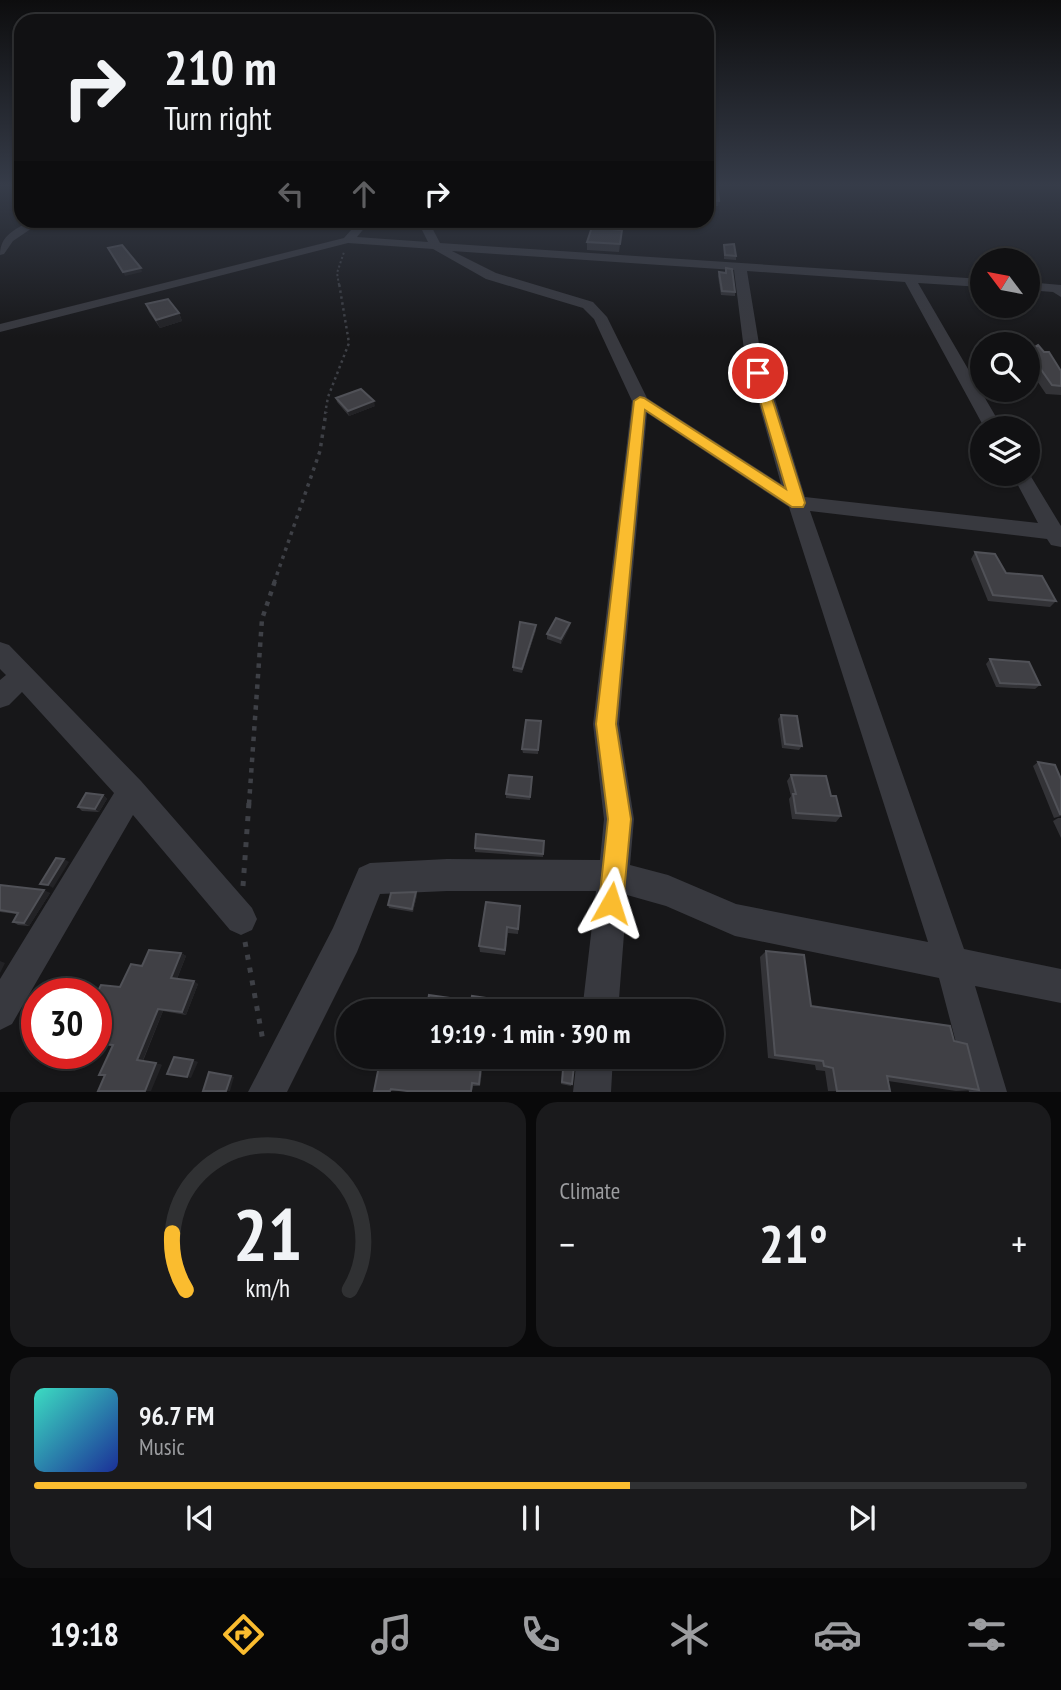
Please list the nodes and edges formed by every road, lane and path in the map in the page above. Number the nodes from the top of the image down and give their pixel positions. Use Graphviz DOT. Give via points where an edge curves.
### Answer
graph roads {
  1 [pos="15,235"];
  2 [pos="345,235"];
  3 [pos="353,235"];
  4 [pos="430,235"];
  5 [pos="348,240"];
  6 [pos="436,246"];
  7 [pos="0,251"];
  8 [pos="740,267"];
  9 [pos="909,278"];
  10 [pos="970,282"];
  11 [pos="1040,287"];
  12 [pos="1061,293"];
  13 [pos="0,328"];
  14 [pos="640,401"];
  15 [pos="988,416"];
  16 [pos="1027,486"];
  17 [pos="797,503"];
  18 [pos="1059,537"];
  19 [pos="0,652"];
  20 [pos="22,675"];
  21 [pos="0,697"];
  22 [pos="131,791"];
  23 [pos="614,876"];
  24 [pos="241,919"];
  25 [pos="953,964"];
  26 [pos="1061,986"];
  27 [pos="601,999"];
  28 [pos="0,1012"];
  29 [pos="263,1042"];
  30 [pos="595,1069"];
  31 [pos="267,1091"];
  32 [pos="592,1091"];
  33 [pos="988,1091"];
  1 -- 7 [label="street"];
  2 -- 5 [label="path"];
  3 -- 5 [label="street"];
  4 -- 6 [label="street"];
  5 -- 6 [label="street"];
  5 -- 13 [label="street"];
  5 -- 24 [label="path" via="337,273 349,343 328,397 320,451 262,619"];
  6 -- 8 [label="street"];
  6 -- 14 [label="street" via="491,276 588,305 600,317"];
  8 -- 9 [label="street"];
  8 -- 17 [label="street" via="752,350"];
  9 -- 10 [label="street"];
  9 -- 15 [label="street"];
  11 -- 12 [label="street" via="1057,288"];
  14 -- 17 [label="street"];
  14 -- 23 [label="street" via="606,724 620,819"];
  16 -- 18 [label="street"];
  17 -- 18 [label="street"];
  17 -- 25 [label="street"];
  19 -- 20 [label="street"];
  20 -- 21 [label="street"];
  20 -- 22 [label="street"];
  22 -- 24 [label="street"];
  22 -- 28 [label="street"];
  23 -- 25 [label="street" via="667,891 735,920"];
  23 -- 27 [label="street"];
  23 -- 31 [label="street" via="369,879 345,940"];
  24 -- 29 [label="path"];
  25 -- 26 [label="street"];
  25 -- 33 [label="street"];
  30 -- 32 [label="street"];
}
